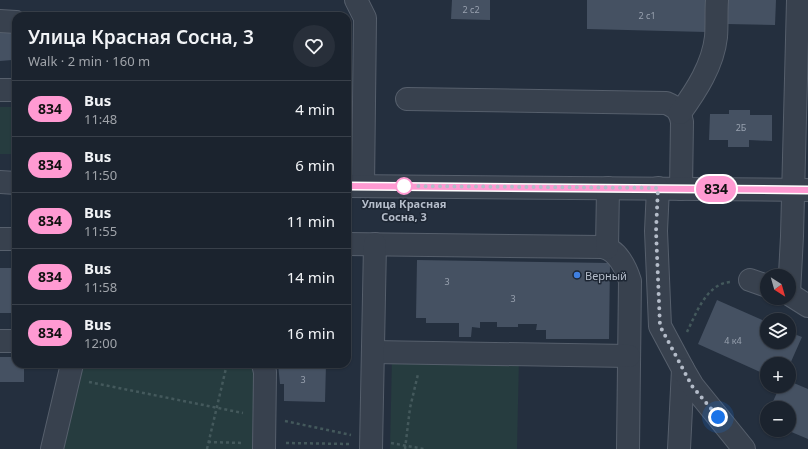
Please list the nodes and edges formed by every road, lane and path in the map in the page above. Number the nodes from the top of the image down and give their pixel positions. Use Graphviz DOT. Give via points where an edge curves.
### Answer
graph roads {
  1 [pos="356,0"];
  2 [pos="716,0"];
  3 [pos="798,0"];
  4 [pos="0,21"];
  5 [pos="12,22"];
  6 [pos="0,90"];
  7 [pos="12,90"];
  8 [pos="408,99"];
  9 [pos="680,113"];
  10 [pos="0,182"];
  11 [pos="12,183"];
  12 [pos="355,186"];
  13 [pos="608,188"];
  14 [pos="658,188"];
  15 [pos="681,189"];
  16 [pos="801,190"];
  17 [pos="0,239"];
  18 [pos="12,239"];
  19 [pos="351,244"];
  20 [pos="375,244"];
  21 [pos="607,248"];
  22 [pos="792,269"];
  23 [pos="759,283"];
  24 [pos="796,298"];
  25 [pos="808,306"];
  26 [pos="0,341"];
  27 [pos="12,341"];
  28 [pos="373,352"];
  29 [pos="629,356"];
  30 [pos="679,362"];
  31 [pos="226,368"];
  32 [pos="264,368"];
  33 [pos="70,371"];
  34 [pos="416,379"];
  35 [pos="216,408"];
  36 [pos="264,417"];
  37 [pos="208,442"];
  38 [pos="371,444"];
  39 [pos="405,445"];
  40 [pos="264,446"];
  41 [pos="52,449"];
  42 [pos="207,449"];
  43 [pos="405,449"];
  44 [pos="424,449"];
  45 [pos="628,449"];
  46 [pos="679,449"];
  47 [pos="744,449"];
  1 -- 12 [label="street" via="365,18"];
  2 -- 9 [label="street" via="716,39 712,54 698,86"];
  3 -- 16 [label="street"];
  4 -- 5 [label="street"];
  6 -- 7 [label="street"];
  8 -- 9 [label="street" via="666,103 674,106"];
  9 -- 15 [label="street"];
  10 -- 11 [label="street"];
  12 -- 13 [label="street"];
  13 -- 14 [label="street"];
  13 -- 21 [label="street"];
  14 -- 15 [label="street"];
  14 -- 30 [label="street" via="656,231 660,326"];
  15 -- 16 [label="street"];
  16 -- 22 [label="street"];
  17 -- 18 [label="street"];
  19 -- 20 [label="street"];
  20 -- 21 [label="street"];
  20 -- 28 [label="street"];
  21 -- 29 [label="street" via="618,257 630,281"];
  23 -- 30 [label="path" via="726,282 712,289 703,301"];
  24 -- 25 [label="street"];
  26 -- 27 [label="street"];
  28 -- 29 [label="street"];
  28 -- 38 [label="street"];
  29 -- 45 [label="street"];
  30 -- 46 [label="street"];
  30 -- 47 [label="street" via="692,386"];
  31 -- 35 [label="path"];
  32 -- 36 [label="street"];
  33 -- 35 [label="path"];
  33 -- 41 [label="street"];
  34 -- 39 [label="path"];
  35 -- 36 [label="path"];
  35 -- 37 [label="path"];
  36 -- 38 [label="path"];
  36 -- 40 [label="street"];
  37 -- 40 [label="path"];
  37 -- 42 [label="path"];
  38 -- 39 [label="path"];
  38 -- 40 [label="path"];
  39 -- 43 [label="path"];
  39 -- 44 [label="path"];
}
